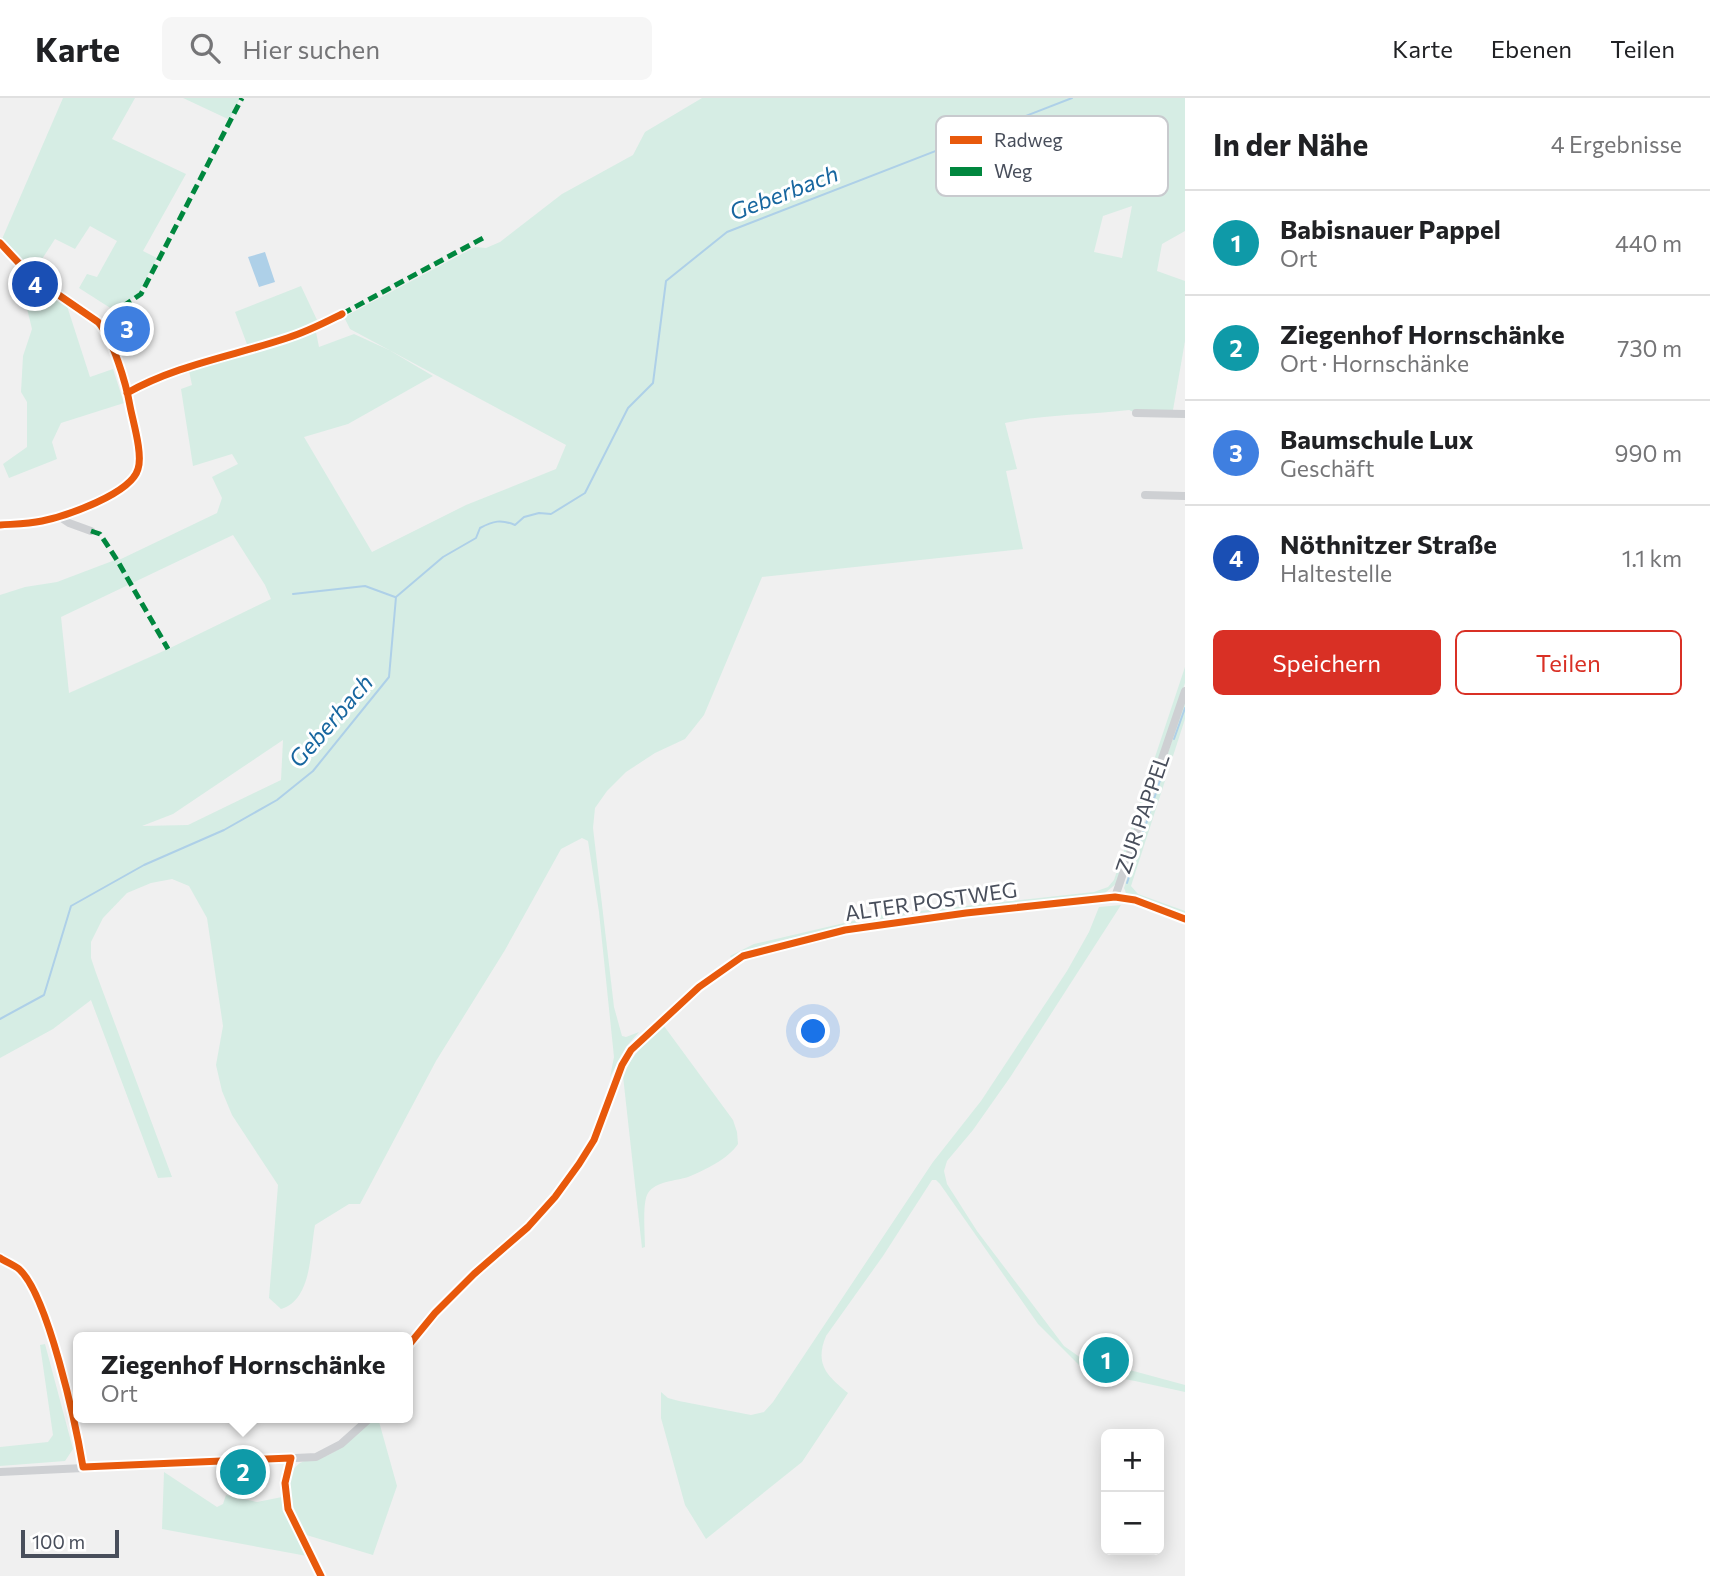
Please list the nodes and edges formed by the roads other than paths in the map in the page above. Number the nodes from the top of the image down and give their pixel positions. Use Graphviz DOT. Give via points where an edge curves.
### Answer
graph roads {
  1 [pos="0,243"];
  2 [pos="342,314"];
  3 [pos="127,393"];
  4 [pos="1136,413"];
  5 [pos="1185,414"];
  6 [pos="1145,495"];
  7 [pos="1185,496"];
  8 [pos="60,517"];
  9 [pos="0,525"];
  10 [pos="91,531"];
  11 [pos="1185,691"];
  12 [pos="1115,897"];
  13 [pos="1185,919"];
  14 [pos="413,1340"];
  15 [pos="364,1423"];
  16 [pos="291,1458"];
  17 [pos="0,1472"];
  18 [pos="321,1576"];
  1 -- 3 [label="street" via="31,276 105,330"];
  2 -- 3 [label="street" via="303,333 184,368"];
  3 -- 8 [label="street" via="139,455 134,479"];
  4 -- 5 [label="street"];
  6 -- 7 [label="street"];
  8 -- 9 [label="street"];
  8 -- 10 [label="street"];
  11 -- 12 [label="street, ZUR PAPPEL"];
  12 -- 13 [label="street, ALTER POSTWEG"];
  12 -- 14 [label="street, ALTER POSTWEG" via="845,930 743,956 699,987 631,1050 594,1140 555,1197"];
  15 -- 16 [label="street" via="327,1452"];
  16 -- 17 [label="street"];
  16 -- 18 [label="street" via="285,1494 288,1509"];
}
